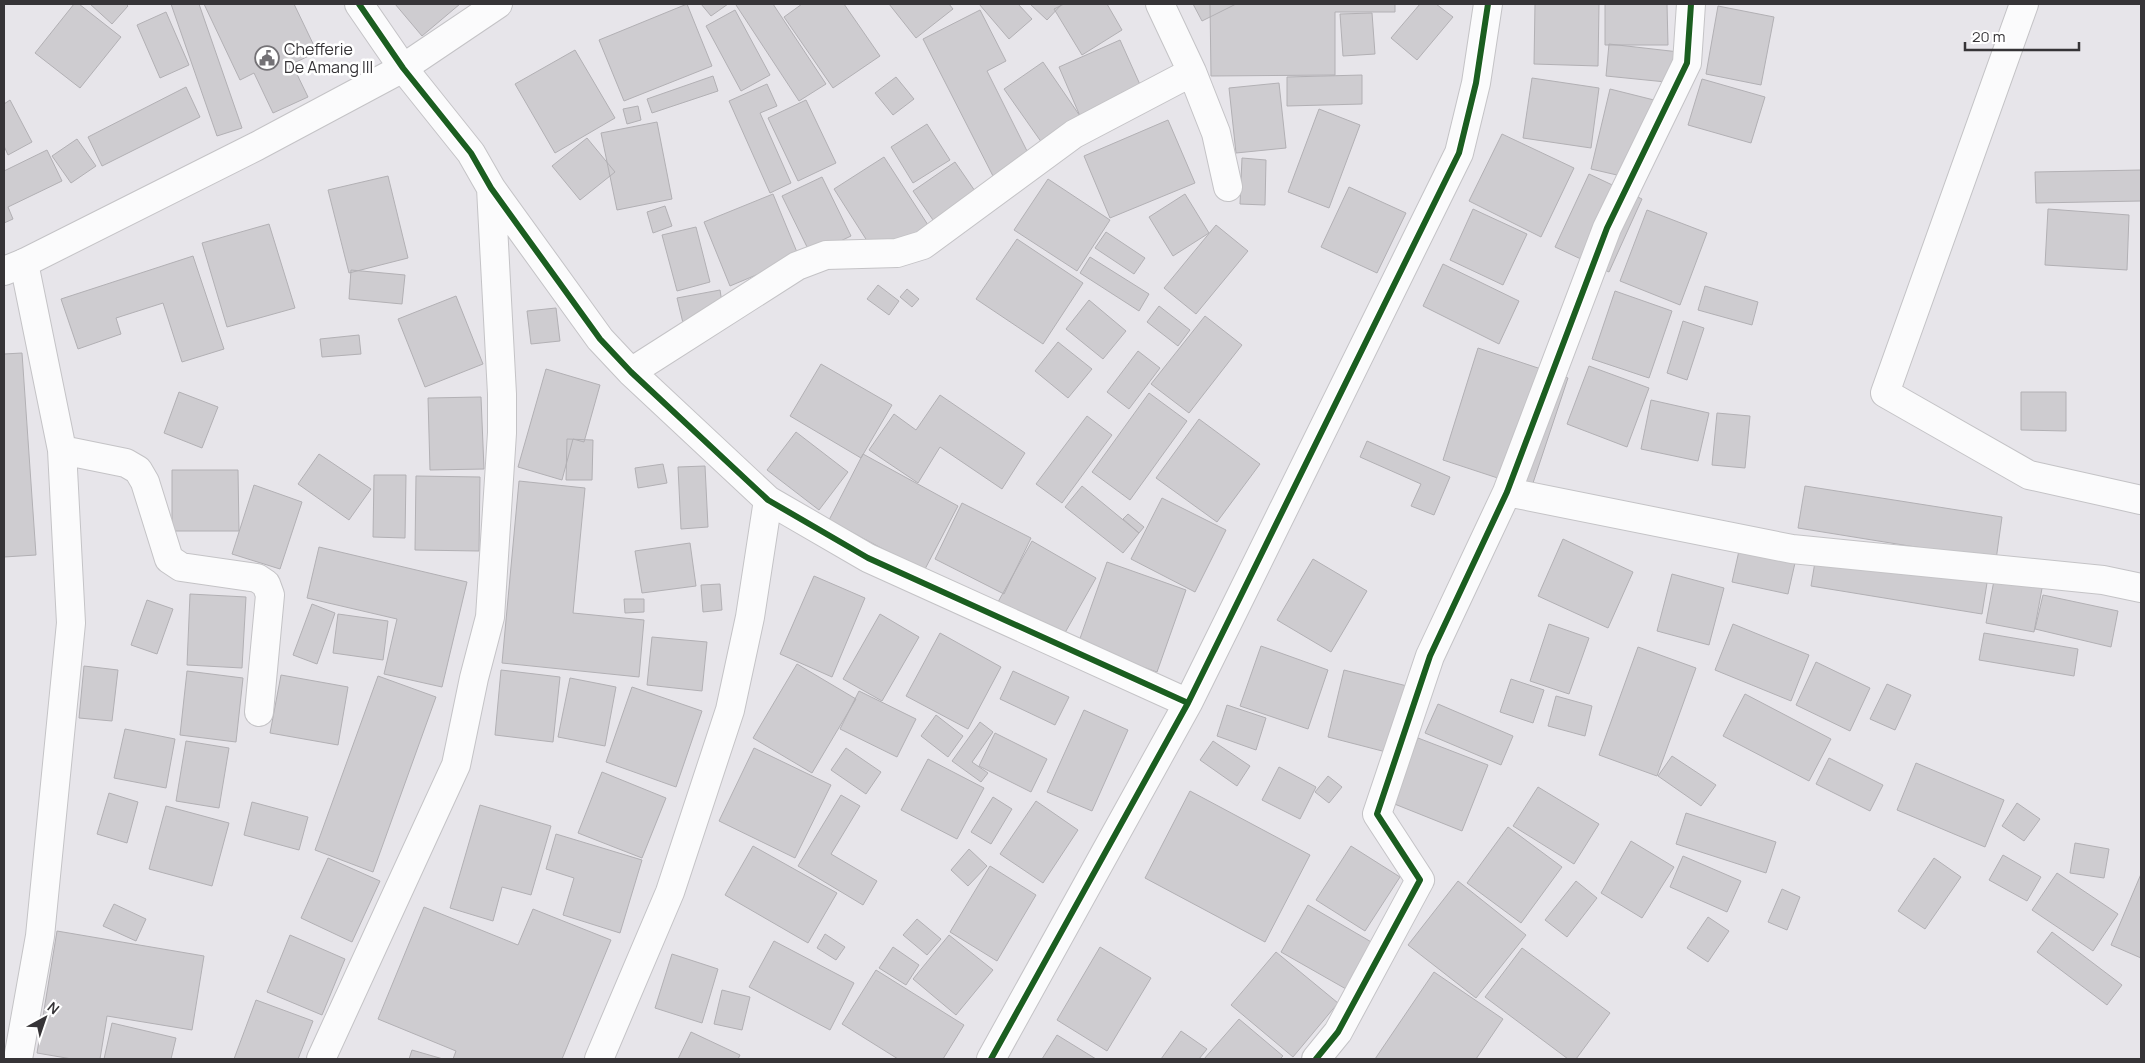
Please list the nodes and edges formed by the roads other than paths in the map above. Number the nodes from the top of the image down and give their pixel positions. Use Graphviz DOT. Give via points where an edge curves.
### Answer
graph roads {
  1 [pos="359,4"];
  2 [pos="498,4"];
  3 [pos="1160,4"];
  4 [pos="1488,4"];
  5 [pos="1691,4"];
  6 [pos="2024,4"];
  7 [pos="403,68"];
  8 [pos="1192,72"];
  9 [pos="1228,186"];
  10 [pos="491,188"];
  11 [pos="14,267"];
  12 [pos="631,372"];
  13 [pos="62,450"];
  14 [pos="1507,492"];
  15 [pos="768,500"];
  16 [pos="2141,500"];
  17 [pos="2141,588"];
  18 [pos="1188,703"];
  19 [pos="259,712"];
  20 [pos="18,1059"];
  21 [pos="322,1059"];
  22 [pos="599,1059"];
  23 [pos="991,1059"];
  24 [pos="1316,1059"];
  1 -- 7 [label="street"];
  2 -- 7 [label="street"];
  3 -- 8 [label="street"];
  4 -- 18 [label="street" via="1476,84 1459,154"];
  5 -- 14 [label="street" via="1687,63 1606,228"];
  6 -- 16 [label="street" via="1884,393 2029,475"];
  7 -- 10 [label="street" via="471,152"];
  7 -- 11 [label="street" via="257,146"];
  8 -- 9 [label="street" via="1216,133"];
  8 -- 12 [label="street" via="1074,134 923,245 897,253 826,255 797,266"];
  10 -- 12 [label="street" via="600,339"];
  10 -- 21 [label="street" via="502,394 490,617 456,765"];
  11 -- 13 [label="street"];
  12 -- 15 [label="street"];
  13 -- 19 [label="street" via="126,463 138,470 145,482 169,560 181,566 257,578 266,584 270,595"];
  13 -- 20 [label="street" via="71,623 40,936"];
  14 -- 17 [label="street" via="1792,549 2103,580"];
  14 -- 24 [label="street" via="1430,656 1377,814 1420,880 1338,1032"];
  15 -- 18 [label="street" via="868,558"];
  15 -- 22 [label="street" via="750,617 730,710 670,892"];
  18 -- 23 [label="street"];
}
